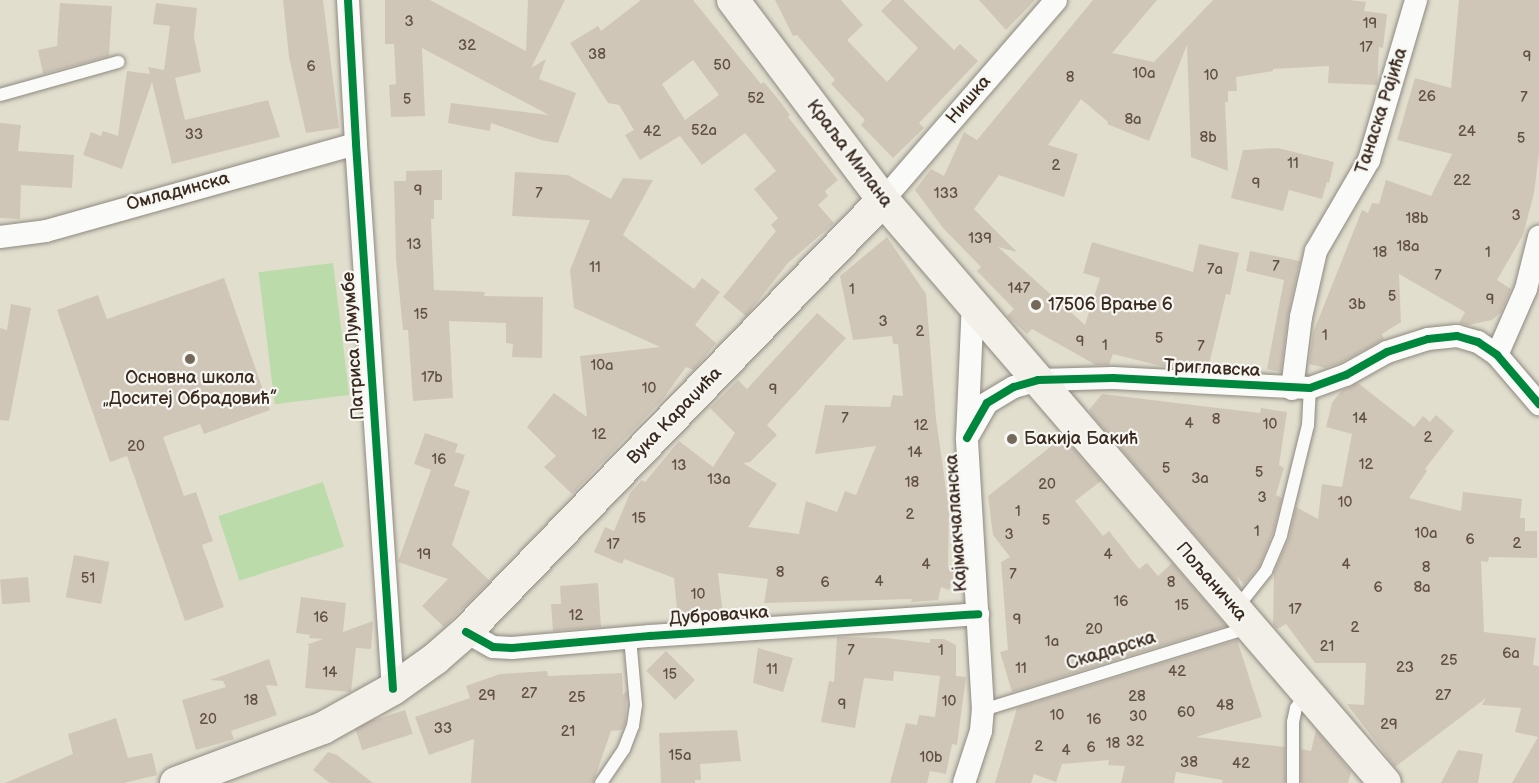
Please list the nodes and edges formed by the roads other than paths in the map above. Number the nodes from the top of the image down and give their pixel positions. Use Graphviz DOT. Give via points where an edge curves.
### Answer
graph roads {
  1 [pos="348,0"];
  2 [pos="733,0"];
  3 [pos="1056,0"];
  4 [pos="1416,0"];
  5 [pos="118,62"];
  6 [pos="0,94"];
  7 [pos="356,144"];
  8 [pos="883,200"];
  9 [pos="0,237"];
  10 [pos="1539,237"];
  11 [pos="973,302"];
  12 [pos="1497,355"];
  13 [pos="1038,380"];
  14 [pos="1301,389"];
  15 [pos="1539,404"];
  16 [pos="967,438"];
  17 [pos="978,614"];
  18 [pos="1242,619"];
  19 [pos="466,632"];
  20 [pos="630,638"];
  21 [pos="393,690"];
  22 [pos="1306,694"];
  23 [pos="983,710"];
  24 [pos="176,783"];
  25 [pos="601,783"];
  26 [pos="964,783"];
  27 [pos="1293,783"];
  28 [pos="1385,783"];
  1 -- 7 [label="street, Патриса Лумумбе"];
  2 -- 8 [label="main road, Краља Милана"];
  3 -- 8 [label="street, Нишка"];
  4 -- 14 [label="street, Танаска Рајића" via="1369,160 1316,251 1301,317"];
  5 -- 6 [label="lane"];
  7 -- 9 [label="street, Омладинска" via="46,231"];
  7 -- 21 [label="street, Патриса Лумумбе"];
  8 -- 11 [label="main road, Краља Милана"];
  8 -- 19 [label="main road, Вука Караџића"];
  10 -- 12 [label="street" via="1526,289"];
  11 -- 13 [label="main road, Краља Милана"];
  11 -- 16 [label="street, Кајмакчаланска"];
  12 -- 14 [label="street" via="1478,342 1457,336 1428,339 1387,352 1346,375"];
  12 -- 15 [label="street"];
  13 -- 14 [label="street, Триглавска" via="1113,378"];
  13 -- 16 [label="street, Триглавска" via="1014,387 987,403"];
  13 -- 18 [label="main road, Пољаничка"];
  14 -- 18 [label="lane, Танаска Рајића" via="1308,424 1281,535"];
  16 -- 17 [label="street, Кајмакчаланска"];
  17 -- 20 [label="street, Дубровачка"];
  17 -- 23 [label="street, Кајмакчаланска"];
  18 -- 22 [label="main road, Пољаничка"];
  18 -- 23 [label="lane, Скадарска"];
  19 -- 20 [label="street, Дубровачка" via="493,647"];
  19 -- 21 [label="main road"];
  20 -- 25 [label="lane" via="636,705 633,726 624,749"];
  21 -- 24 [label="main road" via="323,728"];
  22 -- 27 [label="lane" via="1296,708 1293,722"];
  22 -- 28 [label="main road, Пољаничка"];
  23 -- 26 [label="street, Кајмакчаланска" via="981,731"];
}
